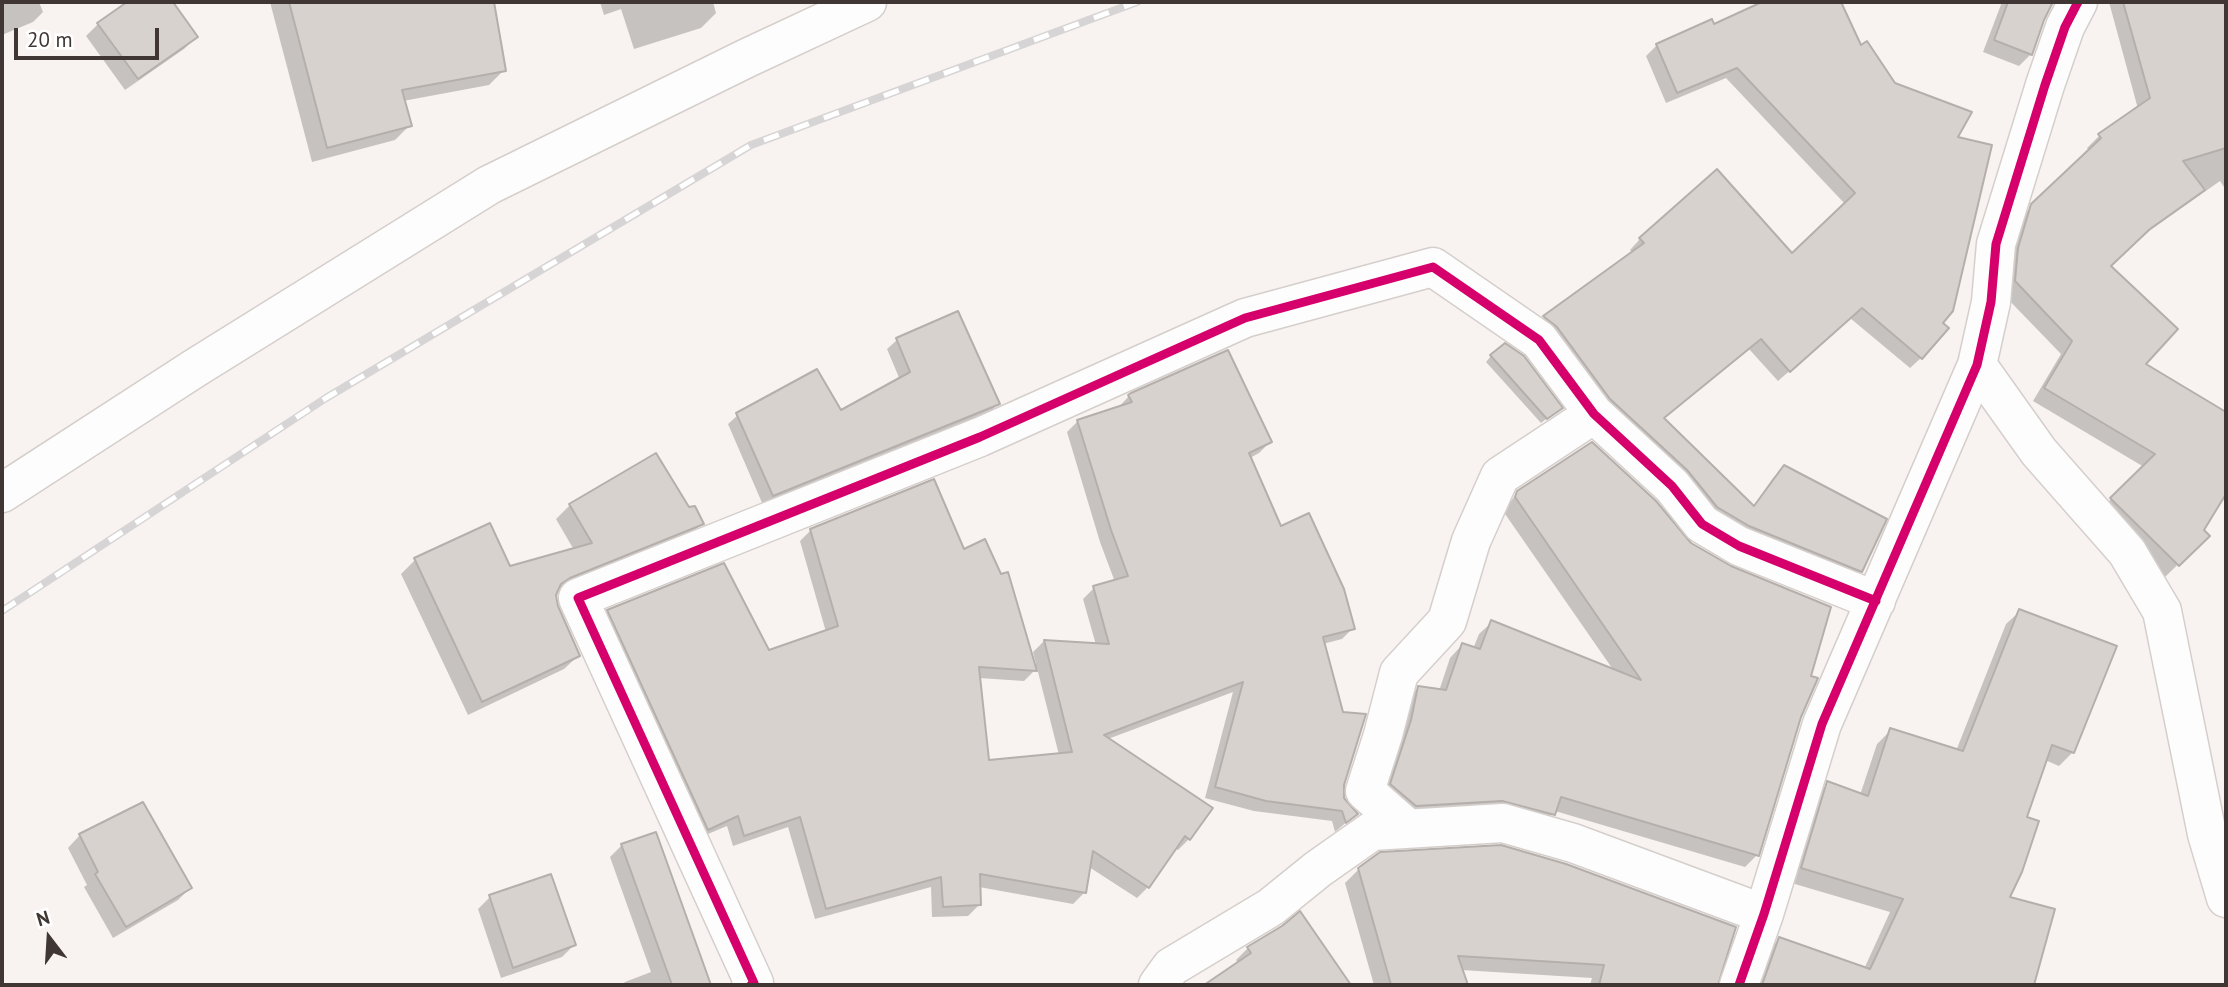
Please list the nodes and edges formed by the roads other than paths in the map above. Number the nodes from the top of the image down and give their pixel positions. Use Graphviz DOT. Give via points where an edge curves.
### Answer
graph roads {
  1 [pos="867,2"];
  2 [pos="2078,2"];
  3 [pos="1977,365"];
  4 [pos="1594,414"];
  5 [pos="2,493"];
  6 [pos="1876,601"];
  7 [pos="1406,827"];
  8 [pos="2226,898"];
  9 [pos="1764,914"];
  10 [pos="751,985"];
  11 [pos="1158,985"];
  12 [pos="1738,985"];
  1 -- 5 [label="street" via="489,184"];
  2 -- 3 [label="street" via="2045,85 1996,244"];
  3 -- 6 [label="street"];
  3 -- 8 [label="street" via="2039,452 2127,552 2162,611 2207,834"];
  4 -- 6 [label="street" via="1672,486 1702,524 1739,546"];
  4 -- 7 [label="street" via="1500,476 1471,541 1447,621 1399,673 1364,790"];
  4 -- 10 [label="street" via="1539,340 1433,267 1245,318 980,438 578,598 754,983"];
  6 -- 9 [label="street" via="1822,724"];
  7 -- 9 [label="street" via="1503,823 1573,843"];
  7 -- 11 [label="street" via="1372,831 1270,908 1171,967"];
  9 -- 12 [label="street"];
}
